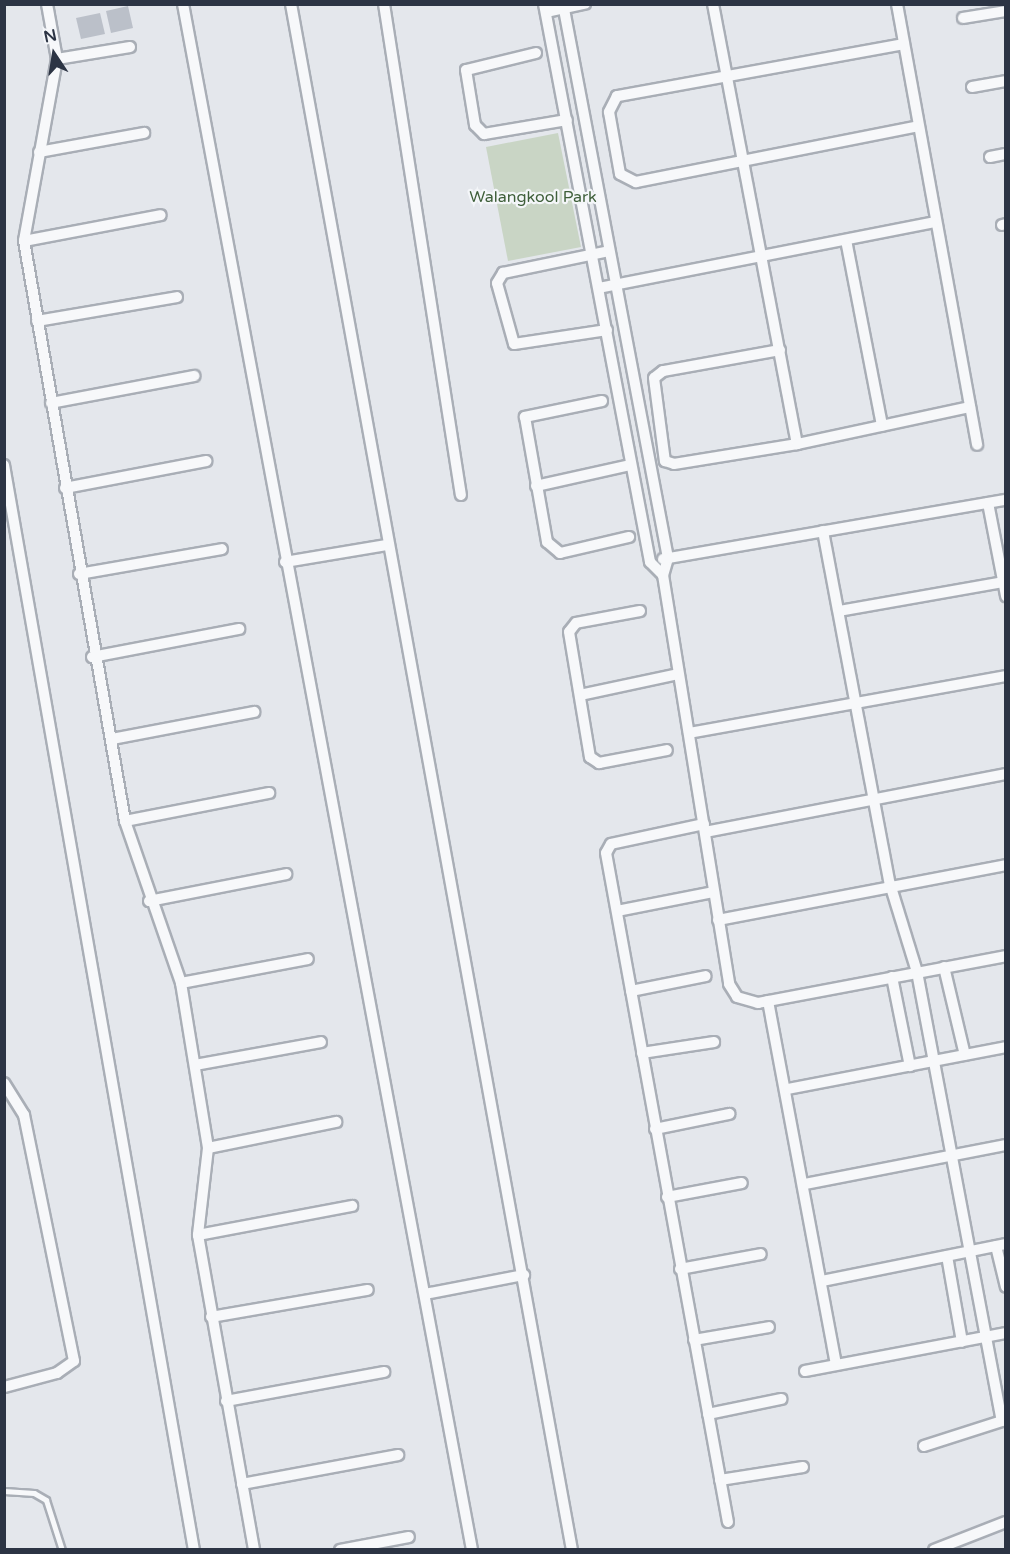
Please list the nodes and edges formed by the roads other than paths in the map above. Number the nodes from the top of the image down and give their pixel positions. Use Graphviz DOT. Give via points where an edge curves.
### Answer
graph roads {
  1 [pos="47,4"];
  2 [pos="183,4"];
  3 [pos="291,4"];
  4 [pos="384,4"];
  5 [pos="585,4"];
  6 [pos="713,4"];
  7 [pos="897,4"];
  8 [pos="564,7"];
  9 [pos="545,8"];
  10 [pos="1005,11"];
  11 [pos="963,18"];
  12 [pos="904,44"];
  13 [pos="130,47"];
  14 [pos="536,53"];
  15 [pos="57,59"];
  16 [pos="726,75"];
  17 [pos="1005,81"];
  18 [pos="972,87"];
  19 [pos="567,120"];
  20 [pos="920,126"];
  21 [pos="144,133"];
  22 [pos="39,152"];
  23 [pos="1005,154"];
  24 [pos="990,157"];
  25 [pos="741,160"];
  26 [pos="161,215"];
  27 [pos="936,222"];
  28 [pos="846,240"];
  29 [pos="24,241"];
  30 [pos="609,251"];
  31 [pos="593,255"];
  32 [pos="761,256"];
  33 [pos="615,284"];
  34 [pos="599,288"];
  35 [pos="177,297"];
  36 [pos="37,321"];
  37 [pos="607,330"];
  38 [pos="780,350"];
  39 [pos="194,376"];
  40 [pos="602,401"];
  41 [pos="51,403"];
  42 [pos="970,407"];
  43 [pos="882,426"];
  44 [pos="797,444"];
  45 [pos="977,445"];
  46 [pos="206,461"];
  47 [pos="4,465"];
  48 [pos="630,465"];
  49 [pos="536,486"];
  50 [pos="65,488"];
  51 [pos="461,495"];
  52 [pos="1005,500"];
  53 [pos="988,503"];
  54 [pos="824,531"];
  55 [pos="629,537"];
  56 [pos="387,545"];
  57 [pos="222,549"];
  58 [pos="668,558"];
  59 [pos="285,562"];
  60 [pos="650,562"];
  61 [pos="79,574"];
  62 [pos="663,575"];
  63 [pos="1003,582"];
  64 [pos="1005,596"];
  65 [pos="640,610"];
  66 [pos="839,611"];
  67 [pos="239,629"];
  68 [pos="92,657"];
  69 [pos="678,674"];
  70 [pos="1005,676"];
  71 [pos="579,695"];
  72 [pos="856,701"];
  73 [pos="254,712"];
  74 [pos="689,734"];
  75 [pos="112,739"];
  76 [pos="667,750"];
  77 [pos="1005,774"];
  78 [pos="269,793"];
  79 [pos="874,798"];
  80 [pos="124,821"];
  81 [pos="704,828"];
  82 [pos="1005,865"];
  83 [pos="286,874"];
  84 [pos="891,884"];
  85 [pos="714,892"];
  86 [pos="149,901"];
  87 [pos="617,911"];
  88 [pos="718,920"];
  89 [pos="1005,956"];
  90 [pos="308,959"];
  91 [pos="944,967"];
  92 [pos="917,972"];
  93 [pos="706,976"];
  94 [pos="892,977"];
  95 [pos="181,983"];
  96 [pos="631,991"];
  97 [pos="768,1001"];
  98 [pos="321,1042"];
  99 [pos="714,1042"];
  100 [pos="1005,1047"];
  101 [pos="642,1053"];
  102 [pos="965,1055"];
  103 [pos="932,1061"];
  104 [pos="195,1065"];
  105 [pos="910,1065"];
  106 [pos="4,1083"];
  107 [pos="788,1089"];
  108 [pos="729,1114"];
  109 [pos="336,1122"];
  110 [pos="655,1129"];
  111 [pos="1005,1145"];
  112 [pos="208,1148"];
  113 [pos="952,1155"];
  114 [pos="742,1183"];
  115 [pos="805,1184"];
  116 [pos="667,1197"];
  117 [pos="352,1206"];
  118 [pos="198,1235"];
  119 [pos="1001,1245"];
  120 [pos="970,1251"];
  121 [pos="761,1254"];
  122 [pos="947,1256"];
  123 [pos="680,1269"];
  124 [pos="524,1275"];
  125 [pos="822,1281"];
  126 [pos="1005,1287"];
  127 [pos="368,1290"];
  128 [pos="425,1294"];
  129 [pos="212,1317"];
  130 [pos="769,1328"];
  131 [pos="1005,1333"];
  132 [pos="986,1337"];
  133 [pos="694,1340"];
  134 [pos="962,1342"];
  135 [pos="836,1365"];
  136 [pos="806,1371"];
  137 [pos="384,1372"];
  138 [pos="4,1387"];
  139 [pos="781,1399"];
  140 [pos="226,1401"];
  141 [pos="708,1414"];
  142 [pos="924,1446"];
  143 [pos="398,1455"];
  144 [pos="803,1467"];
  145 [pos="720,1480"];
  146 [pos="242,1484"];
  147 [pos="4,1491"];
  148 [pos="728,1522"];
  149 [pos="1005,1522"];
  150 [pos="409,1537"];
  151 [pos="62,1550"];
  152 [pos="194,1550"];
  153 [pos="254,1550"];
  154 [pos="340,1550"];
  155 [pos="472,1550"];
  156 [pos="572,1550"];
  157 [pos="934,1550"];
  1 -- 15 [label="street"];
  2 -- 59 [label="street"];
  3 -- 56 [label="street"];
  4 -- 51 [label="street"];
  5 -- 8 [label="street"];
  6 -- 16 [label="street"];
  7 -- 12 [label="street"];
  8 -- 9 [label="street"];
  8 -- 30 [label="street"];
  9 -- 19 [label="street"];
  10 -- 11 [label="street"];
  12 -- 16 [label="street"];
  12 -- 20 [label="street"];
  13 -- 15 [label="street"];
  14 -- 19 [label="street" via="466,70 475,125 484,134"];
  15 -- 22 [label="street"];
  16 -- 25 [label="street"];
  16 -- 25 [label="street" via="617,96 609,112 612,133 626,181"];
  17 -- 18 [label="street"];
  19 -- 31 [label="street"];
  20 -- 25 [label="street"];
  20 -- 27 [label="street"];
  21 -- 22 [label="street"];
  22 -- 29 [label="street"];
  23 -- 24 [label="street"];
  25 -- 32 [label="street"];
  26 -- 29 [label="street"];
  27 -- 28 [label="street"];
  27 -- 42 [label="street"];
  28 -- 32 [label="street"];
  28 -- 43 [label="street"];
  29 -- 36 [label="street"];
  30 -- 31 [label="street"];
  30 -- 33 [label="street"];
  31 -- 34 [label="street"];
  31 -- 37 [label="street" via="502,273 497,283 514,344"];
  32 -- 33 [label="street"];
  32 -- 38 [label="street"];
  33 -- 34 [label="street"];
  33 -- 58 [label="street"];
  34 -- 37 [label="street"];
  35 -- 36 [label="street"];
  36 -- 41 [label="street"];
  37 -- 48 [label="street"];
  38 -- 44 [label="street"];
  38 -- 44 [label="street" via="663,371 651,386 653,403 669,464"];
  39 -- 41 [label="street"];
  40 -- 49 [label="street" via="525,417"];
  41 -- 50 [label="street"];
  42 -- 43 [label="street"];
  42 -- 45 [label="street"];
  43 -- 44 [label="street"];
  46 -- 50 [label="street"];
  47 -- 152 [label="street"];
  48 -- 49 [label="street"];
  48 -- 60 [label="street"];
  49 -- 55 [label="street" via="554,552"];
  50 -- 61 [label="street"];
  52 -- 53 [label="street"];
  53 -- 54 [label="street"];
  53 -- 63 [label="street"];
  54 -- 58 [label="street"];
  54 -- 66 [label="street"];
  56 -- 59 [label="street"];
  56 -- 124 [label="street"];
  57 -- 61 [label="street"];
  58 -- 60 [label="street"];
  58 -- 62 [label="street"];
  59 -- 128 [label="street"];
  60 -- 62 [label="street"];
  61 -- 68 [label="street"];
  62 -- 69 [label="street"];
  63 -- 64 [label="street"];
  63 -- 66 [label="street"];
  65 -- 71 [label="street" via="571,626"];
  66 -- 72 [label="street"];
  67 -- 68 [label="street"];
  68 -- 75 [label="street"];
  69 -- 71 [label="street"];
  69 -- 74 [label="street"];
  70 -- 72 [label="street"];
  71 -- 76 [label="street" via="594,762"];
  72 -- 74 [label="street"];
  72 -- 79 [label="street"];
  73 -- 75 [label="street"];
  74 -- 81 [label="street"];
  75 -- 80 [label="street"];
  77 -- 79 [label="street"];
  78 -- 80 [label="street"];
  79 -- 81 [label="street"];
  79 -- 84 [label="street"];
  80 -- 86 [label="street"];
  81 -- 85 [label="street"];
  81 -- 87 [label="street" via="607,848"];
  82 -- 84 [label="street"];
  83 -- 86 [label="street"];
  84 -- 88 [label="street"];
  84 -- 92 [label="street"];
  85 -- 87 [label="street"];
  85 -- 88 [label="street"];
  86 -- 95 [label="street"];
  87 -- 96 [label="street"];
  88 -- 97 [label="street" via="729,984 737,996"];
  89 -- 91 [label="street"];
  90 -- 95 [label="street"];
  91 -- 92 [label="street"];
  91 -- 102 [label="street"];
  92 -- 94 [label="street"];
  92 -- 103 [label="street"];
  93 -- 96 [label="street"];
  94 -- 97 [label="street"];
  94 -- 105 [label="street"];
  95 -- 104 [label="street"];
  96 -- 101 [label="street"];
  97 -- 107 [label="street"];
  98 -- 104 [label="street"];
  99 -- 101 [label="street"];
  100 -- 102 [label="street"];
  101 -- 110 [label="street"];
  102 -- 103 [label="street"];
  103 -- 105 [label="street"];
  103 -- 113 [label="street"];
  104 -- 112 [label="street"];
  105 -- 107 [label="street"];
  106 -- 138 [label="street" via="24,1115 74,1360 57,1373"];
  107 -- 115 [label="street"];
  108 -- 110 [label="street"];
  109 -- 112 [label="street"];
  110 -- 116 [label="street"];
  111 -- 113 [label="street"];
  112 -- 118 [label="street"];
  113 -- 115 [label="street"];
  113 -- 120 [label="street"];
  114 -- 116 [label="street"];
  115 -- 125 [label="street"];
  116 -- 123 [label="street"];
  117 -- 118 [label="street"];
  118 -- 129 [label="street"];
  119 -- 120 [label="street"];
  119 -- 126 [label="street"];
  120 -- 122 [label="street"];
  120 -- 132 [label="street"];
  121 -- 123 [label="street"];
  122 -- 125 [label="street"];
  122 -- 134 [label="street"];
  123 -- 133 [label="street"];
  124 -- 128 [label="street"];
  124 -- 156 [label="street"];
  125 -- 135 [label="street"];
  127 -- 129 [label="street"];
  128 -- 155 [label="street"];
  129 -- 140 [label="street"];
  130 -- 133 [label="street"];
  131 -- 132 [label="street"];
  132 -- 134 [label="street"];
  132 -- 142 [label="street" via="1001,1423"];
  133 -- 141 [label="street"];
  134 -- 135 [label="street"];
  135 -- 136 [label="street"];
  137 -- 140 [label="street"];
  139 -- 141 [label="street"];
  140 -- 146 [label="street"];
  141 -- 145 [label="street"];
  143 -- 146 [label="street"];
  144 -- 145 [label="street"];
  145 -- 148 [label="street"];
  146 -- 153 [label="street"];
  147 -- 151 [label="lane" via="34,1493 46,1500"];
  149 -- 157 [label="street"];
  150 -- 154 [label="street"];
}
